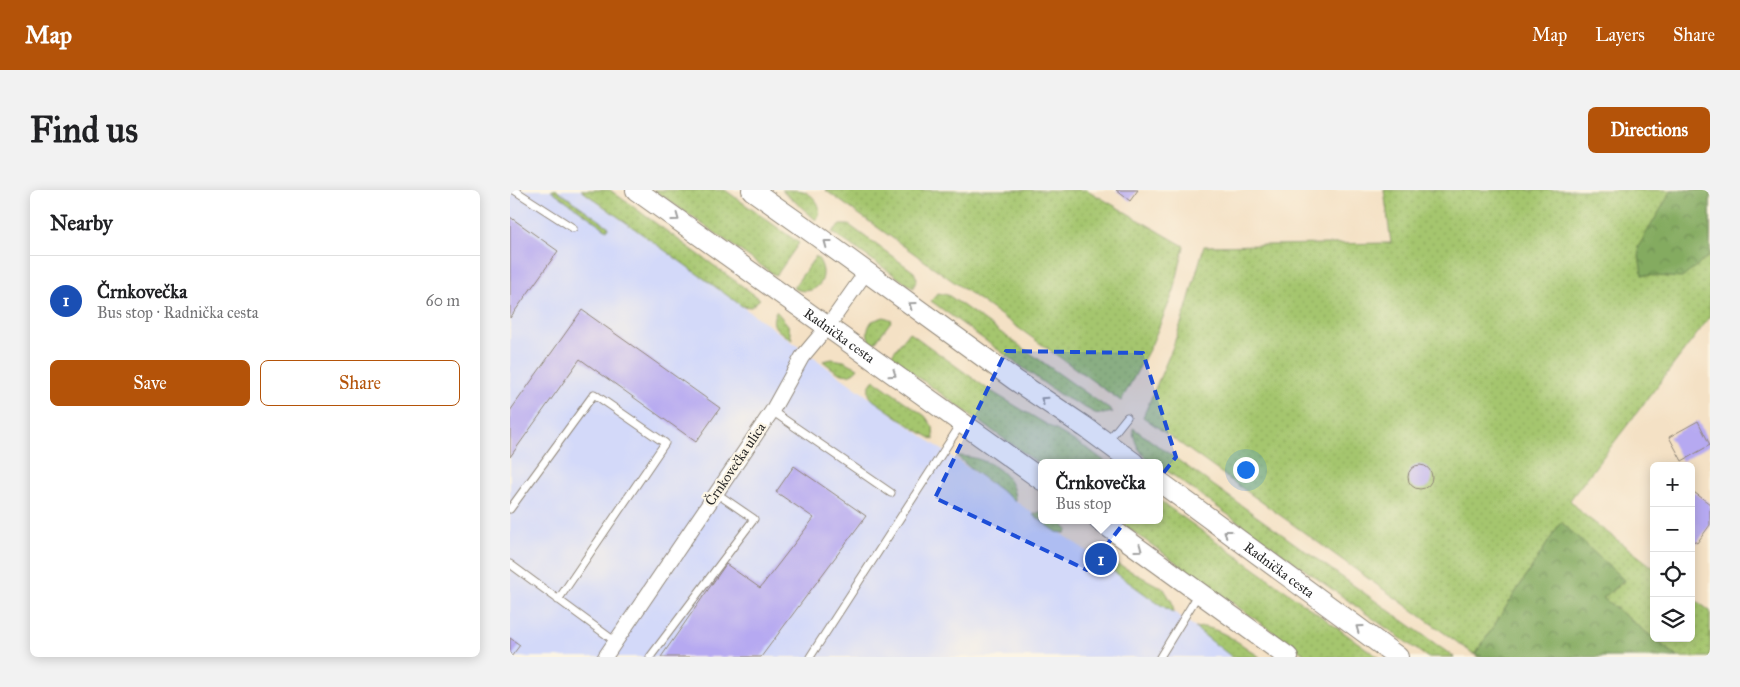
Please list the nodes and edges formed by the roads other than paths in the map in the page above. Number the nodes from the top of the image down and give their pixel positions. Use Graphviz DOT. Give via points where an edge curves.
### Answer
graph roads {
  1 [pos="514,190"];
  2 [pos="636,190"];
  3 [pos="752,190"];
  4 [pos="573,228"];
  5 [pos="866,272"];
  6 [pos="828,326"];
  7 [pos="772,411"];
  8 [pos="1127,417"];
  9 [pos="963,422"];
  10 [pos="1107,443"];
  11 [pos="1129,459"];
  12 [pos="1038,477"];
  13 [pos="1163,484"];
  14 [pos="716,493"];
  15 [pos="891,493"];
  16 [pos="510,509"];
  17 [pos="1105,524"];
  18 [pos="510,564"];
  19 [pos="1199,592"];
  20 [pos="558,600"];
  21 [pos="616,642"];
  22 [pos="605,657"];
  23 [pos="650,657"];
  24 [pos="810,657"];
  25 [pos="1160,657"];
  26 [pos="1288,657"];
  27 [pos="1398,657"];
  1 -- 4 [label="lane"];
  2 -- 6 [label="main road, Radnička cesta, one-way"];
  5 -- 3 [label="main road, one-way"];
  5 -- 6 [label="street, Črnkovečka ulica"];
  10 -- 5 [label="main road, one-way"];
  6 -- 7 [label="street, Črnkovečka ulica" via="802,357"];
  6 -- 9 [label="main road, Radnička cesta, one-way"];
  7 -- 14 [label="street, Črnkovečka ulica"];
  7 -- 15 [label="lane"];
  8 -- 10 [label="lane"];
  9 -- 12 [label="main road, Radnička cesta"];
  9 -- 24 [label="lane"];
  10 -- 11 [label="main road"];
  27 -- 13 [label="main road, Radnička cesta, one-way"];
  14 -- 21 [label="street, Črnkovečka ulica"];
  14 -- 23 [label="lane" via="754,519"];
  16 -- 20 [label="lane" via="594,394 665,443"];
  17 -- 19 [label="main road, one-way"];
  18 -- 20 [label="lane"];
  19 -- 25 [label="lane"];
  19 -- 26 [label="main road"];
  20 -- 21 [label="lane"];
  21 -- 22 [label="street, Črnkovečka ulica"];
}
